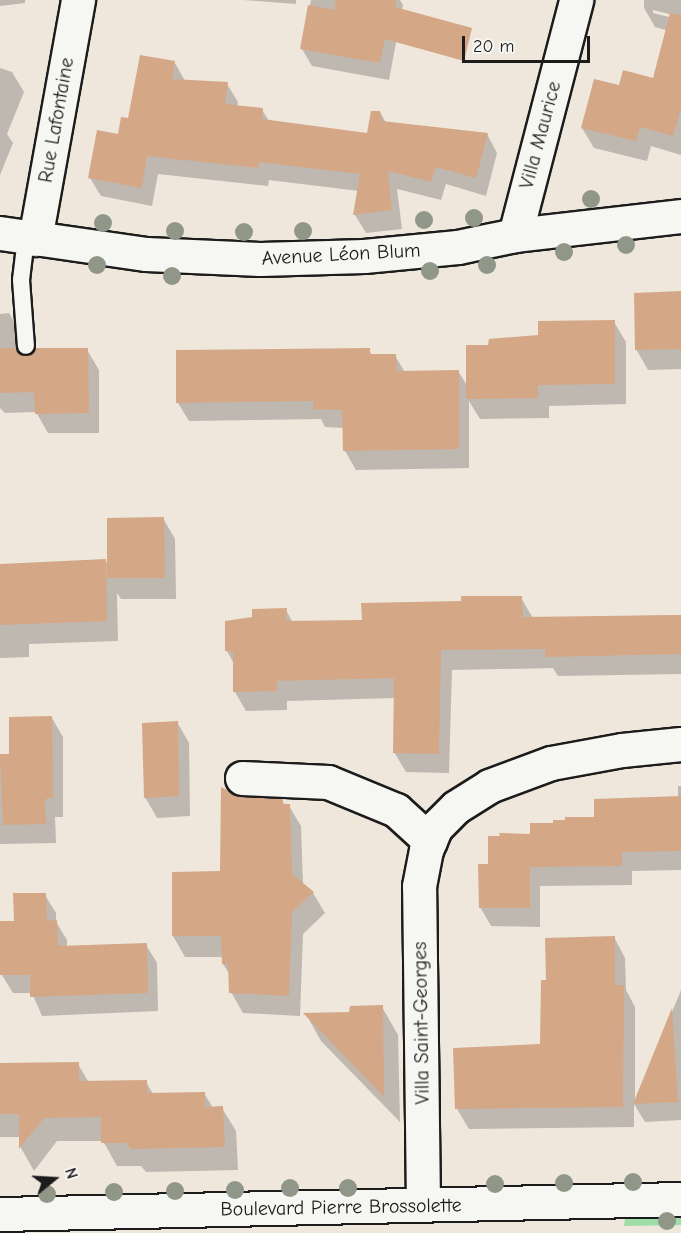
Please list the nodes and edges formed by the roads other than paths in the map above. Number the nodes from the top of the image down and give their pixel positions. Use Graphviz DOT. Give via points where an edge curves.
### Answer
graph roads {
  1 [pos="78,0"];
  2 [pos="576,0"];
  3 [pos="681,216"];
  4 [pos="515,235"];
  5 [pos="20,237"];
  6 [pos="26,346"];
  7 [pos="681,744"];
  8 [pos="242,777"];
  9 [pos="430,841"];
  10 [pos="681,1199"];
  11 [pos="423,1205"];
  12 [pos="0,1214"];
  1 -- 5 [label="street, Rue Lafontaine"];
  2 -- 4 [label="street, Villa Maurice"];
  3 -- 4 [label="street, Avenue Léon Blum"];
  4 -- 5 [label="street, Avenue Léon Blum" via="458,247 364,256 260,259 146,254"];
  5 -- 6 [label="lane"];
  7 -- 9 [label="street, Villa Saint-Georges" via="551,763 489,786 456,807 436,827"];
  8 -- 9 [label="street" via="328,782 396,810"];
  9 -- 11 [label="street, Villa Saint-Georges" via="419,886"];
  10 -- 11 [label="street, Boulevard Pierre Brossolette"];
  11 -- 12 [label="street, Boulevard Pierre Brossolette"];
}
